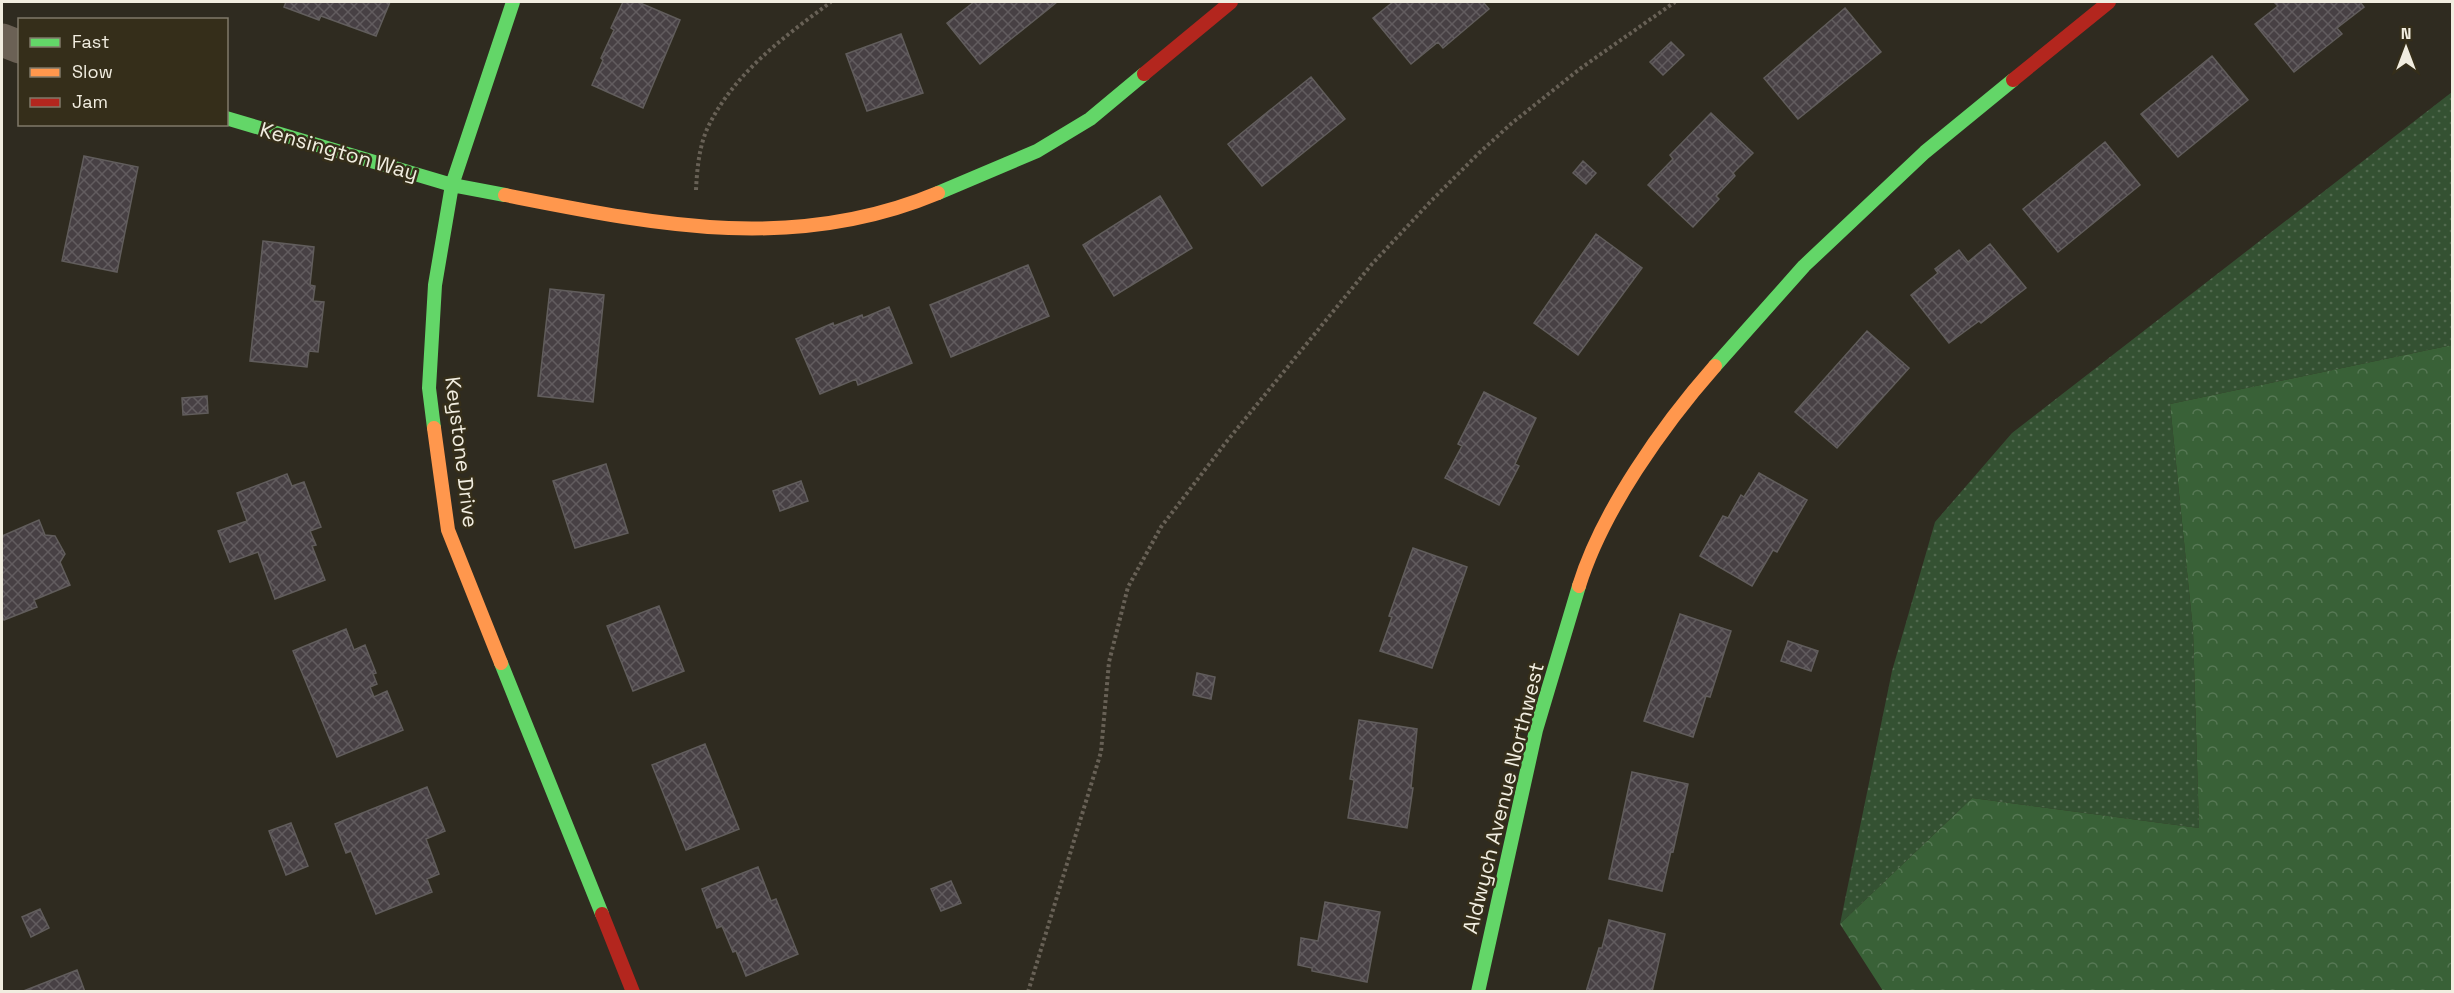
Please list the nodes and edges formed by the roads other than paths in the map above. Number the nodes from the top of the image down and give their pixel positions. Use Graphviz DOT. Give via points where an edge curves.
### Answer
graph roads {
  1 [pos="513,2"];
  2 [pos="1231,2"];
  3 [pos="2109,2"];
  4 [pos="2,40"];
  5 [pos="18,46"];
  6 [pos="228,119"];
  7 [pos="452,184"];
  8 [pos="633,992"];
  9 [pos="1478,992"];
  1 -- 7 [label="street, Keystone Drive"];
  2 -- 7 [label="street, Kensington Way" via="1090,119 1037,151 928,197 875,214 805,228 747,230 601,214"];
  3 -- 9 [label="street, Aldwych Avenue Northwest" via="1925,152 1804,266 1702,381 1636,470 1587,561 1580,584 1536,730"];
  4 -- 5 [label="street"];
  6 -- 7 [label="street, Kensington Way"];
  7 -- 8 [label="street, Keystone Drive" via="435,285 429,388 448,530"];
}
